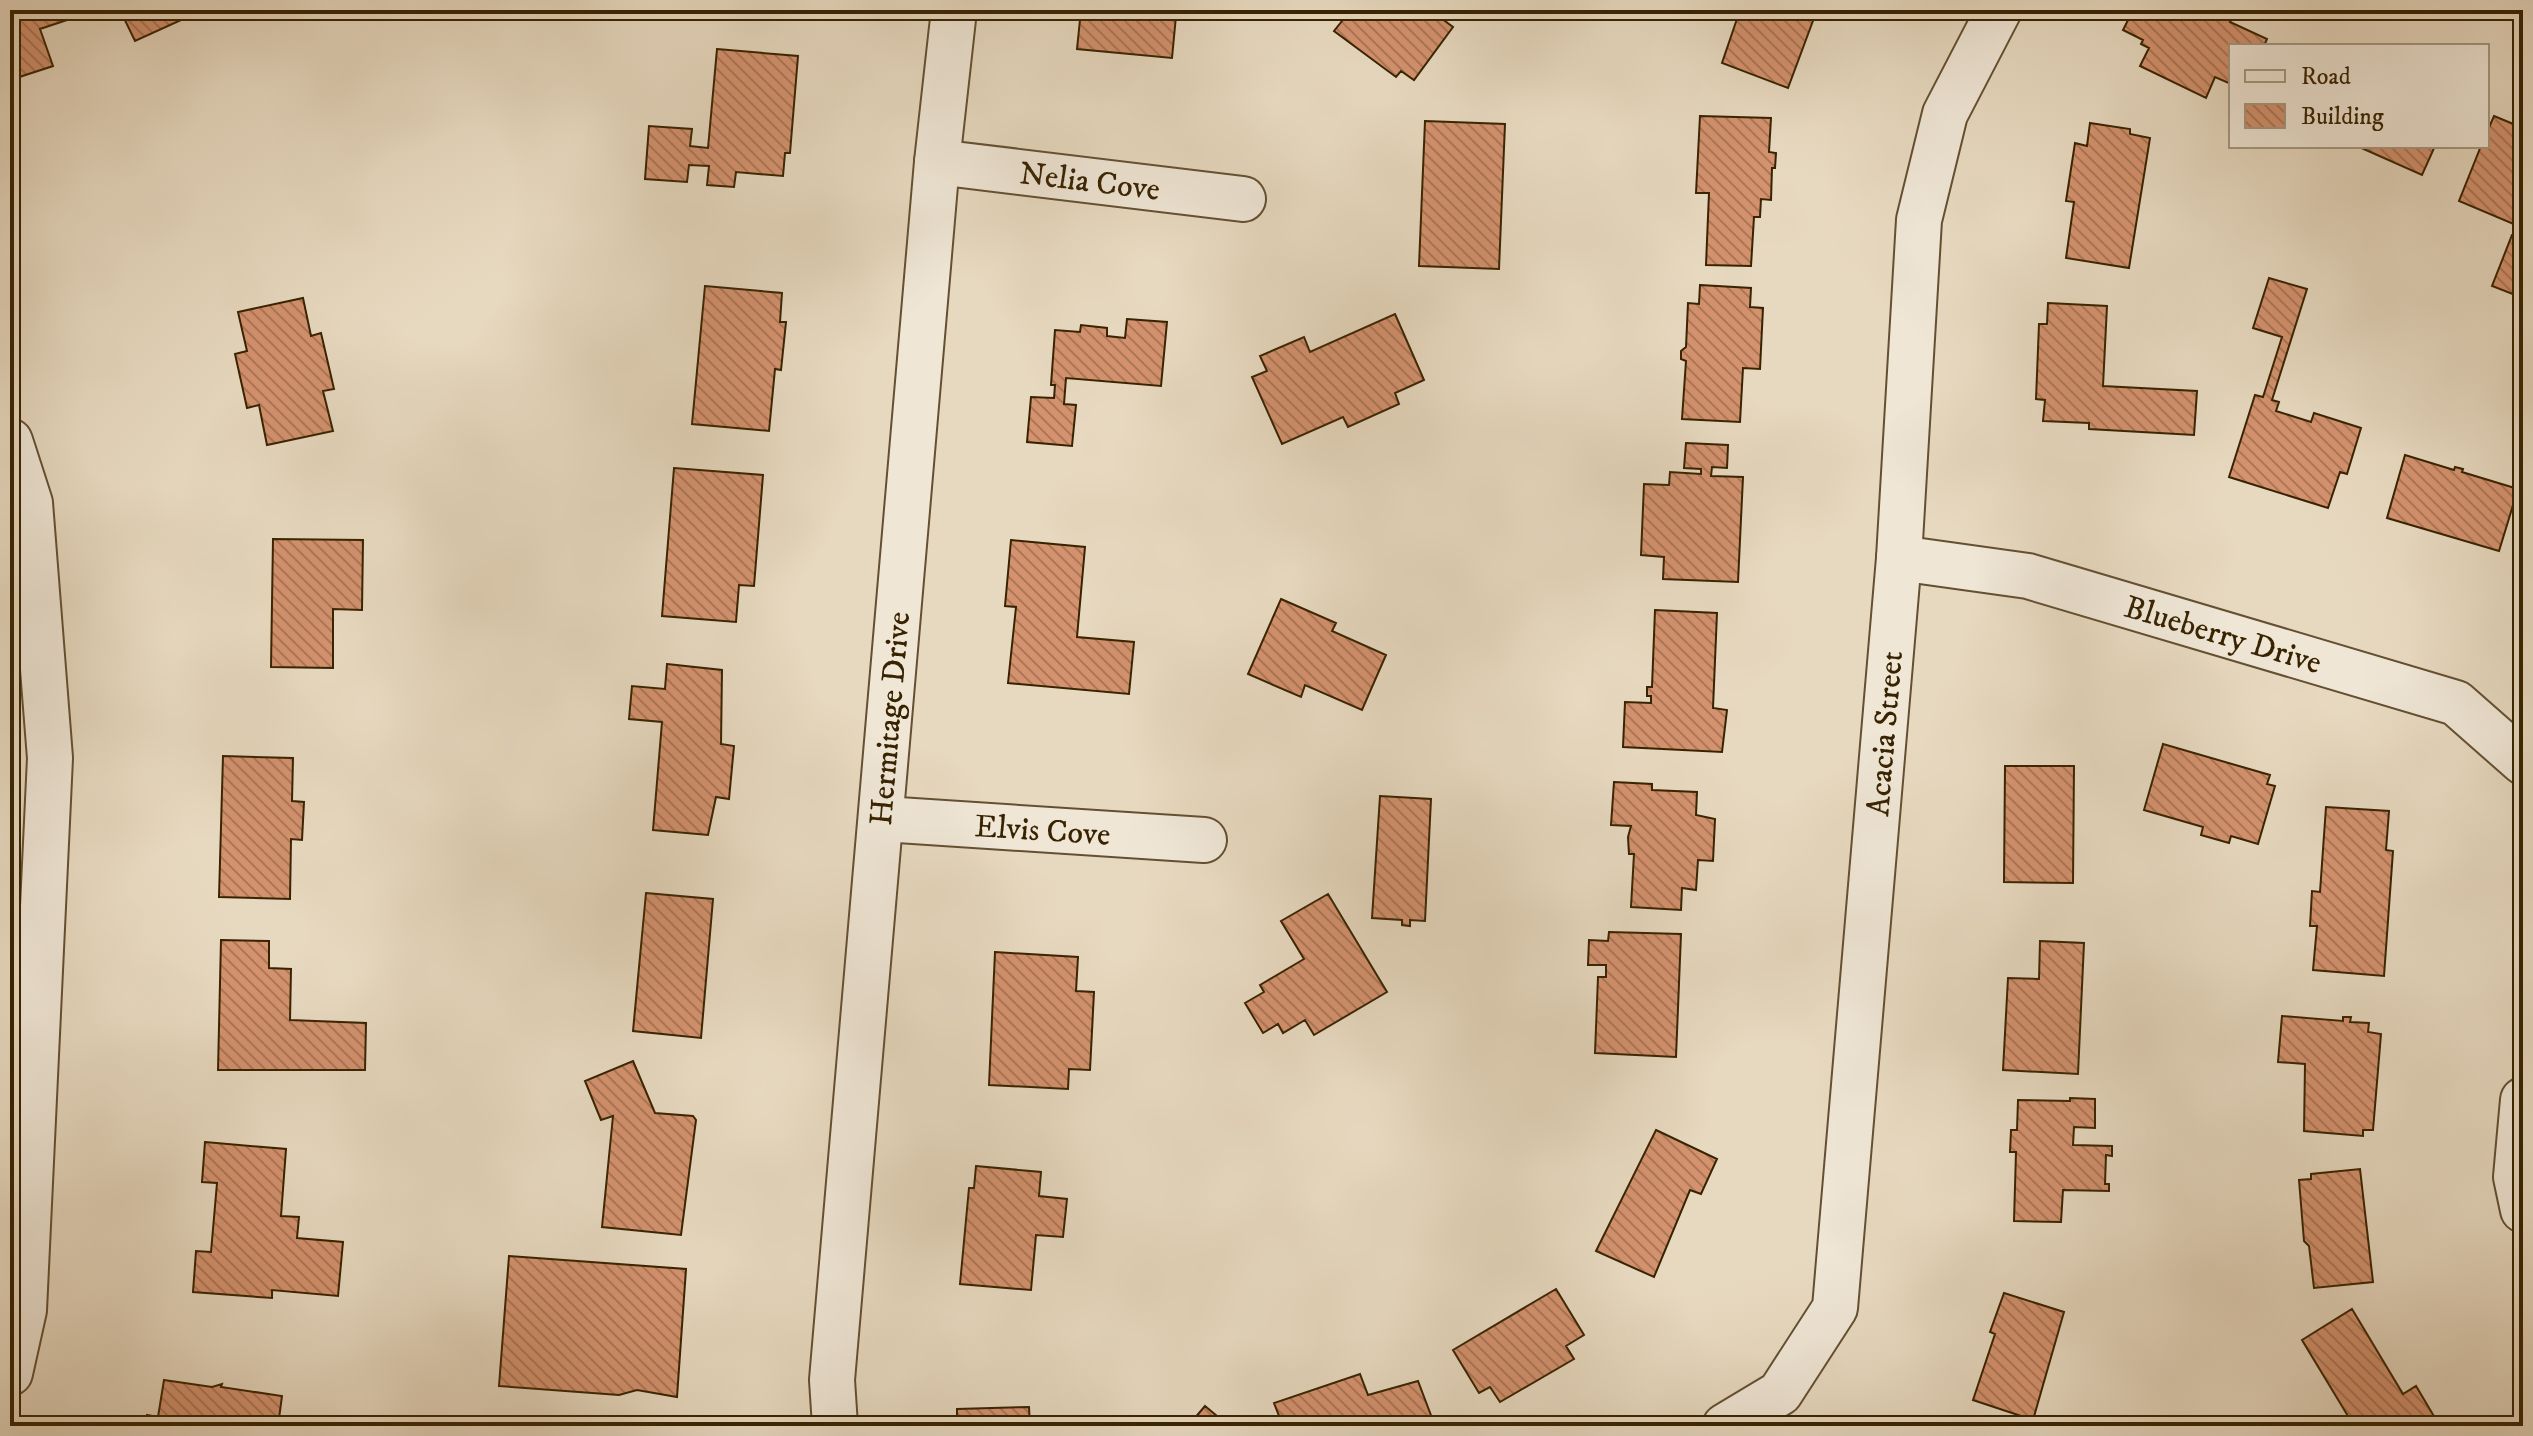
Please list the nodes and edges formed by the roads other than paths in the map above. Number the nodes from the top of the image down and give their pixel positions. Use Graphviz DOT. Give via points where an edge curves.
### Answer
graph roads {
  1 [pos="954,10"];
  2 [pos="1999,10"];
  3 [pos="937,162"];
  4 [pos="1243,199"];
  5 [pos="10,441"];
  6 [pos="1899,558"];
  7 [pos="2523,762"];
  8 [pos="883,819"];
  9 [pos="1204,840"];
  10 [pos="2523,1100"];
  11 [pos="2523,1210"];
  12 [pos="10,1373"];
  13 [pos="835,1426"];
  14 [pos="1725,1426"];
  1 -- 3 [label="street, Hermitage Drive"];
  2 -- 6 [label="street, Acacia Street" via="1945,114 1919,220"];
  3 -- 4 [label="street, Nelia Cove"];
  3 -- 8 [label="street, Hermitage Drive"];
  5 -- 12 [label="street" via="30,503 50,758 24,1310"];
  6 -- 7 [label="street, Blueberry Drive" via="2028,576 2456,703"];
  6 -- 14 [label="street, Acacia Street" via="1835,1308 1780,1393"];
  8 -- 9 [label="street, Elvis Cove"];
  8 -- 13 [label="street, Hermitage Drive" via="832,1380"];
  10 -- 11 [label="street" via="2516,1177"];
}
